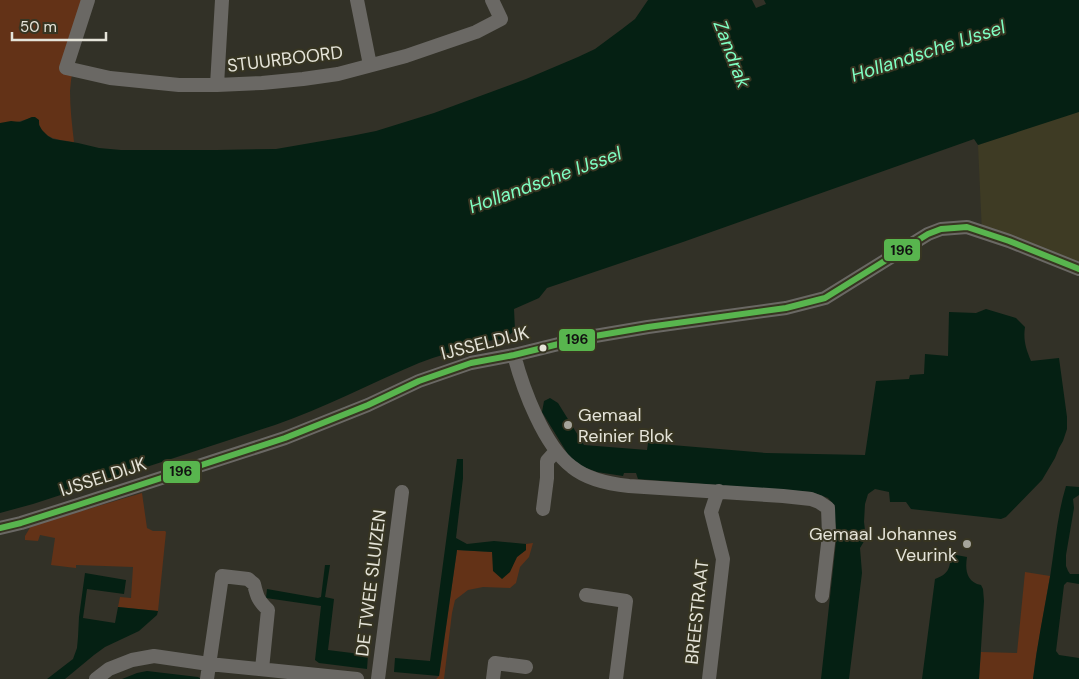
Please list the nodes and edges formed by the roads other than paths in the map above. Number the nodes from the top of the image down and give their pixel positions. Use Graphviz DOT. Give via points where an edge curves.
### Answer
graph roads {
  1 [pos="88,0"];
  2 [pos="222,0"];
  3 [pos="357,0"];
  4 [pos="492,0"];
  5 [pos="370,65"];
  6 [pos="217,85"];
  7 [pos="1079,269"];
  8 [pos="514,355"];
  9 [pos="556,451"];
  10 [pos="402,492"];
  11 [pos="719,492"];
  12 [pos="543,509"];
  13 [pos="0,528"];
  14 [pos="586,595"];
  15 [pos="822,596"];
  16 [pos="209,664"];
  17 [pos="526,667"];
  18 [pos="262,668"];
  19 [pos="302,676"];
  20 [pos="96,679"];
  21 [pos="207,679"];
  22 [pos="357,679"];
  23 [pos="378,679"];
  24 [pos="493,679"];
  25 [pos="616,679"];
  26 [pos="709,679"];
  1 -- 6 [label="street, STUURBOORD" via="66,68 110,78"];
  2 -- 6 [label="street"];
  3 -- 5 [label="street"];
  4 -- 5 [label="street, STUURBOORD" via="500,19 476,32"];
  5 -- 6 [label="street, STUURBOORD" via="303,79"];
  7 -- 8 [label="street, IJSSELDIJK" via="967,227 941,229 825,298 786,308 582,338"];
  8 -- 9 [label="street" via="530,400"];
  8 -- 13 [label="street, IJSSELDIJK" via="471,363 419,381 286,438"];
  9 -- 11 [label="street" via="582,474 610,484"];
  9 -- 12 [label="street" via="547,461"];
  10 -- 23 [label="street, DE TWEE SLUIZEN"];
  11 -- 15 [label="street" via="811,499 828,508 829,535"];
  11 -- 26 [label="street, BREESTRAAT" via="711,512 723,559"];
  14 -- 25 [label="street" via="626,601"];
  16 -- 18 [label="street"];
  16 -- 18 [label="street" via="222,576 248,579 268,610"];
  16 -- 20 [label="street" via="154,656 109,669"];
  16 -- 21 [label="street"];
  17 -- 24 [label="street" via="496,663"];
  18 -- 19 [label="street"];
  19 -- 22 [label="street"];
}
